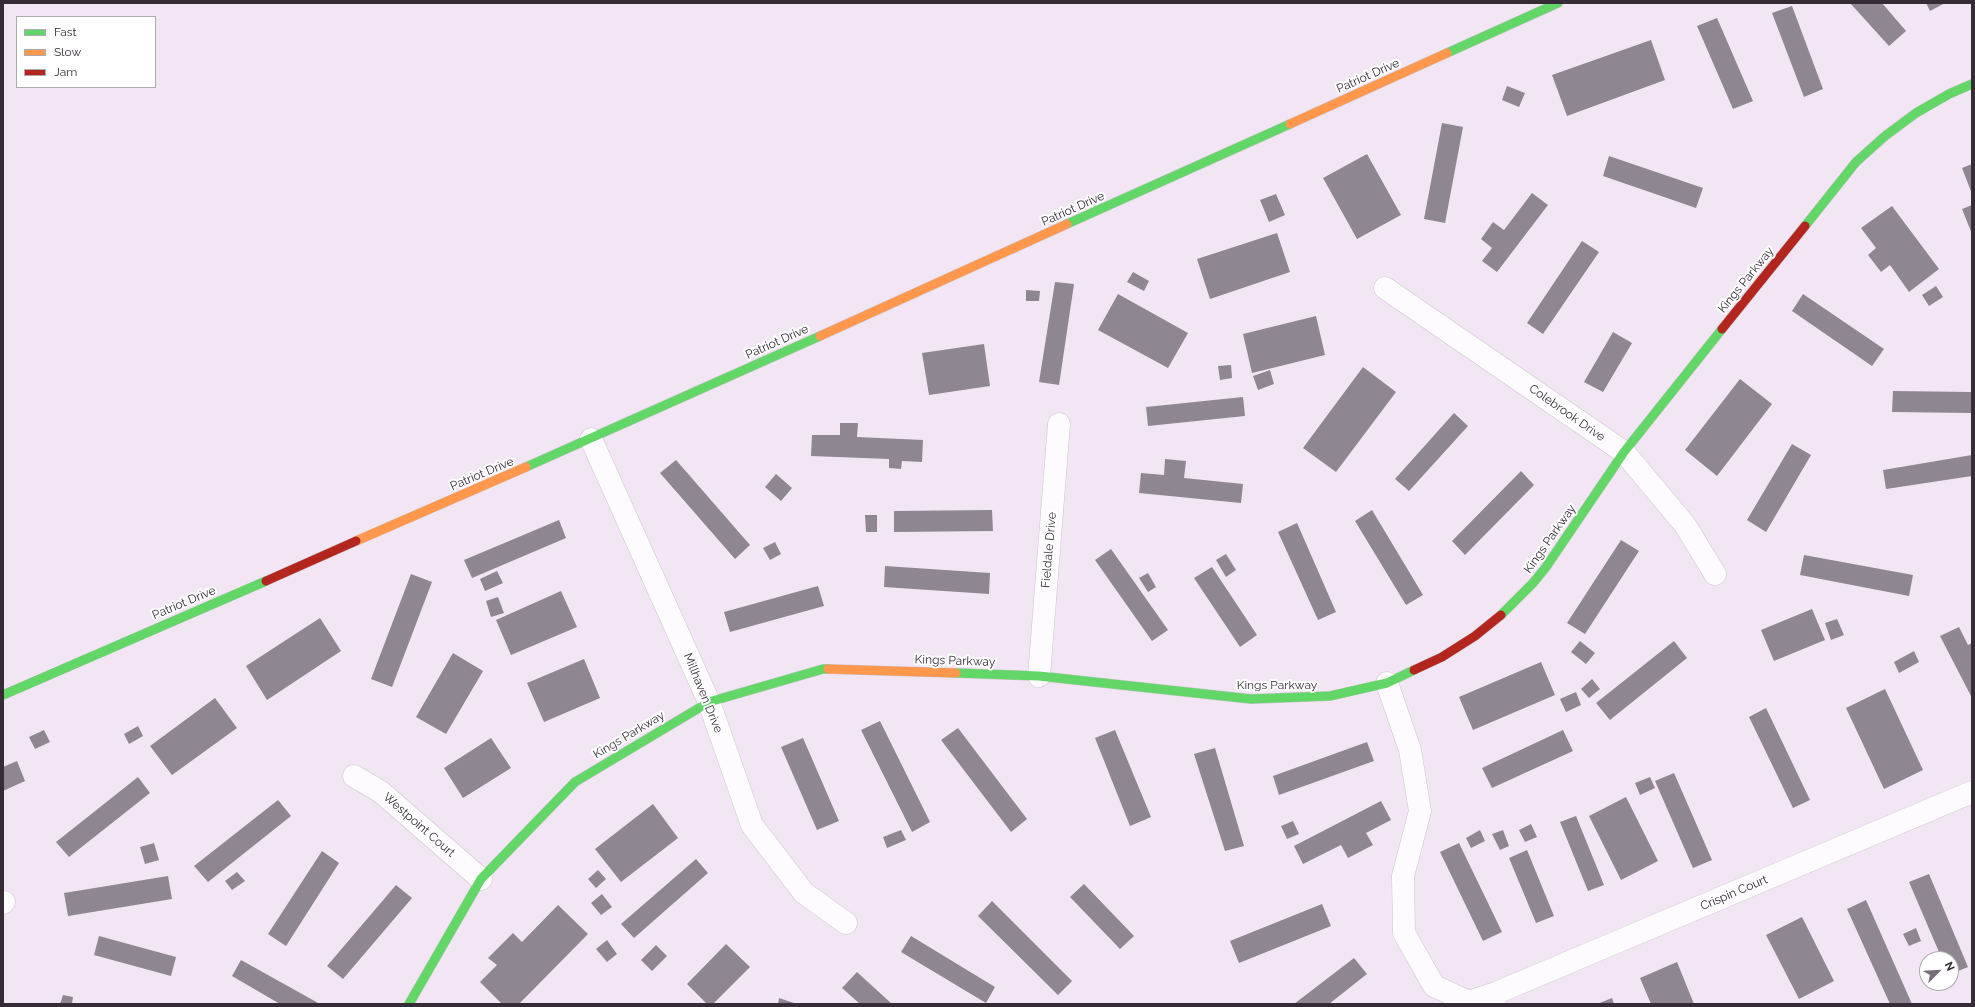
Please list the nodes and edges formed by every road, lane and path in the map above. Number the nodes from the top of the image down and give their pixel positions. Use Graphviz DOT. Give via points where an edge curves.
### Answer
graph roads {
  1 [pos="1558,3"];
  2 [pos="1972,84"];
  3 [pos="1385,288"];
  4 [pos="1059,424"];
  5 [pos="591,440"];
  6 [pos="1624,452"];
  7 [pos="1715,574"];
  8 [pos="1039,676"];
  9 [pos="1387,683"];
  10 [pos="3,695"];
  11 [pos="709,702"];
  12 [pos="354,776"];
  13 [pos="1972,792"];
  14 [pos="481,879"];
  15 [pos="846,922"];
  16 [pos="1495,999"];
  17 [pos="409,1004"];
  1 -- 5 [label="street, Patriot Drive"];
  2 -- 6 [label="street, Kings Parkway" via="1916,113 1856,162"];
  3 -- 6 [label="street, Colebrook Drive"];
  4 -- 8 [label="street, Fieldale Drive"];
  5 -- 10 [label="street, Patriot Drive"];
  5 -- 11 [label="street, Millhaven Drive"];
  6 -- 7 [label="street, Colebrook Drive" via="1685,525"];
  6 -- 9 [label="street, Kings Parkway" via="1546,568 1506,611 1475,636 1442,657"];
  8 -- 9 [label="street, Kings Parkway" via="1251,699 1330,696"];
  8 -- 11 [label="street, Kings Parkway" via="823,669"];
  9 -- 16 [label="street, Crispin Court" via="1410,750 1420,811 1403,876 1404,932 1434,986 1469,1002"];
  11 -- 14 [label="street, Kings Parkway" via="575,782"];
  11 -- 15 [label="street, Millhaven Drive" via="752,824 804,893"];
  12 -- 14 [label="street, Westpoint Court" via="381,792"];
  13 -- 16 [label="street, Crispin Court"];
  14 -- 17 [label="street, Kings Parkway"];
}
